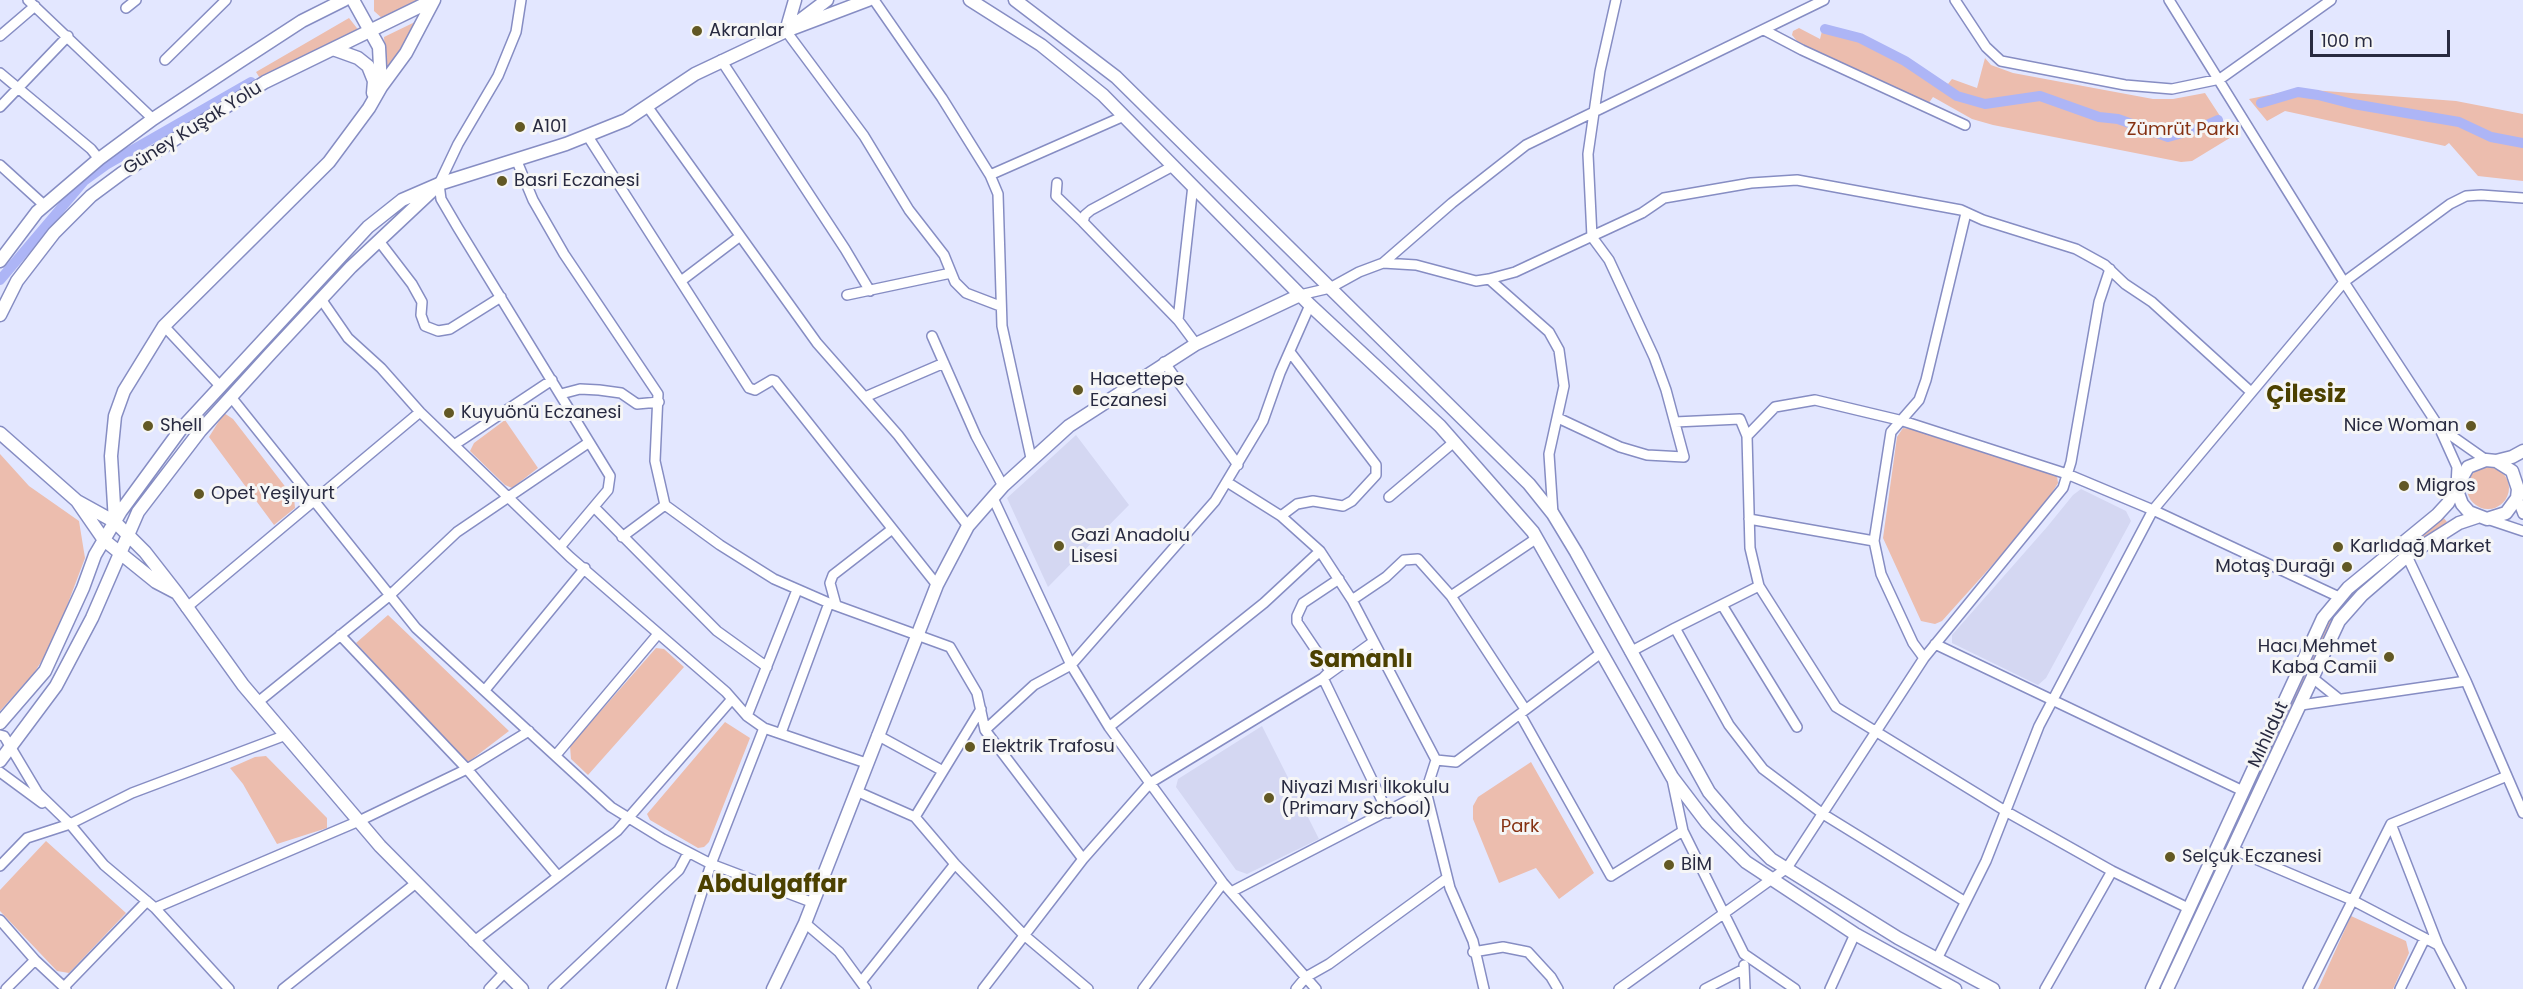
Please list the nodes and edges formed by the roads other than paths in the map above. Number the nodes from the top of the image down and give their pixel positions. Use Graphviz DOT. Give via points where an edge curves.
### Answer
graph roads {
  1 [pos="136,0"];
  2 [pos="226,0"];
  3 [pos="323,0"];
  4 [pos="344,0"];
  5 [pos="353,0"];
  6 [pos="434,0"];
  7 [pos="521,0"];
  8 [pos="795,0"];
  9 [pos="827,0"];
  10 [pos="868,0"];
  11 [pos="874,0"];
  12 [pos="970,0"];
  13 [pos="1015,0"];
  14 [pos="1616,0"];
  15 [pos="1824,0"];
  16 [pos="1955,0"];
  17 [pos="2169,0"];
  18 [pos="2331,0"];
  19 [pos="32,3"];
  20 [pos="126,8"];
  21 [pos="302,21"];
  22 [pos="371,30"];
  23 [pos="1764,30"];
  24 [pos="786,31"];
  25 [pos="0,36"];
  26 [pos="68,36"];
  27 [pos="333,49"];
  28 [pos="165,60"];
  29 [pos="721,60"];
  30 [pos="0,72"];
  31 [pos="2220,79"];
  32 [pos="381,87"];
  33 [pos="17,89"];
  34 [pos="647,106"];
  35 [pos="0,107"];
  36 [pos="369,108"];
  37 [pos="1594,112"];
  38 [pos="1124,116"];
  39 [pos="153,119"];
  40 [pos="1965,125"];
  41 [pos="587,135"];
  42 [pos="99,159"];
  43 [pos="516,159"];
  44 [pos="0,165"];
  45 [pos="1173,166"];
  46 [pos="990,175"];
  47 [pos="1057,183"];
  48 [pos="439,184"];
  49 [pos="1193,185"];
  50 [pos="2523,198"];
  51 [pos="44,205"];
  52 [pos="1966,213"];
  53 [pos="1083,222"];
  54 [pos="739,237"];
  55 [pos="1592,237"];
  56 [pos="379,241"];
  57 [pos="0,261"];
  58 [pos="1383,263"];
  59 [pos="2110,269"];
  60 [pos="951,273"];
  61 [pos="1489,279"];
  62 [pos="681,281"];
  63 [pos="2344,282"];
  64 [pos="1329,288"];
  65 [pos="870,291"];
  66 [pos="847,294"];
  67 [pos="1300,295"];
  68 [pos="501,297"];
  69 [pos="321,299"];
  70 [pos="1310,305"];
  71 [pos="1000,306"];
  72 [pos="0,315"];
  73 [pos="1178,320"];
  74 [pos="164,326"];
  75 [pos="932,336"];
  76 [pos="1196,344"];
  77 [pos="1290,352"];
  78 [pos="1164,362"];
  79 [pos="944,363"];
  80 [pos="552,380"];
  81 [pos="221,387"];
  82 [pos="2251,392"];
  83 [pos="561,394"];
  84 [pos="231,397"];
  85 [pos="865,397"];
  86 [pos="659,402"];
  87 [pos="420,412"];
  88 [pos="1558,418"];
  89 [pos="1675,422"];
  90 [pos="1903,422"];
  91 [pos="2439,427"];
  92 [pos="1,435"];
  93 [pos="1746,436"];
  94 [pos="1454,442"];
  95 [pos="588,443"];
  96 [pos="454,445"];
  97 [pos="2523,451"];
  98 [pos="1031,458"];
  99 [pos="2491,460"];
  100 [pos="1238,465"];
  101 [pos="2067,474"];
  102 [pos="1227,482"];
  103 [pos="1003,486"];
  104 [pos="2456,488"];
  105 [pos="2519,488"];
  106 [pos="1389,497"];
  107 [pos="510,498"];
  108 [pos="993,498"];
  109 [pos="77,501"];
  110 [pos="313,501"];
  111 [pos="665,505"];
  112 [pos="594,507"];
  113 [pos="2153,510"];
  114 [pos="1552,513"];
  115 [pos="2523,514"];
  116 [pos="1281,516"];
  117 [pos="2482,518"];
  118 [pos="1749,519"];
  119 [pos="115,522"];
  120 [pos="968,526"];
  121 [pos="891,530"];
  122 [pos="2523,531"];
  123 [pos="128,534"];
  124 [pos="622,537"];
  125 [pos="1536,538"];
  126 [pos="104,540"];
  127 [pos="1874,541"];
  128 [pos="560,548"];
  129 [pos="1320,551"];
  130 [pos="120,554"];
  131 [pos="2407,556"];
  132 [pos="585,568"];
  133 [pos="1339,579"];
  134 [pos="937,585"];
  135 [pos="1759,586"];
  136 [pos="797,590"];
  137 [pos="177,593"];
  138 [pos="389,596"];
  139 [pos="1451,596"];
  140 [pos="2339,597"];
  141 [pos="1352,600"];
  142 [pos="832,604"];
  143 [pos="1722,604"];
  144 [pos="186,608"];
  145 [pos="1675,628"];
  146 [pos="658,634"];
  147 [pos="918,634"];
  148 [pos="340,635"];
  149 [pos="1373,642"];
  150 [pos="1935,644"];
  151 [pos="1630,652"];
  152 [pos="1601,653"];
  153 [pos="1924,658"];
  154 [pos="1071,665"];
  155 [pos="767,667"];
  156 [pos="1326,674"];
  157 [pos="2314,679"];
  158 [pos="2466,681"];
  159 [pos="485,690"];
  160 [pos="732,699"];
  161 [pos="2339,699"];
  162 [pos="2052,701"];
  163 [pos="258,702"];
  164 [pos="2301,705"];
  165 [pos="981,709"];
  166 [pos="1522,712"];
  167 [pos="747,716"];
  168 [pos="0,723"];
  169 [pos="1109,727"];
  170 [pos="1797,727"];
  171 [pos="764,728"];
  172 [pos="529,730"];
  173 [pos="985,730"];
  174 [pos="1875,732"];
  175 [pos="781,733"];
  176 [pos="0,735"];
  177 [pos="286,735"];
  178 [pos="877,735"];
  179 [pos="11,747"];
  180 [pos="556,755"];
  181 [pos="1436,760"];
  182 [pos="0,761"];
  183 [pos="866,763"];
  184 [pos="467,769"];
  185 [pos="944,771"];
  186 [pos="0,772"];
  187 [pos="2507,776"];
  188 [pos="1672,777"];
  189 [pos="1150,783"];
  190 [pos="856,790"];
  191 [pos="1426,791"];
  192 [pos="2243,791"];
  193 [pos="2007,812"];
  194 [pos="1388,813"];
  195 [pos="2523,813"];
  196 [pos="1823,814"];
  197 [pos="915,817"];
  198 [pos="629,819"];
  199 [pos="359,821"];
  200 [pos="70,824"];
  201 [pos="2391,824"];
  202 [pos="1683,831"];
  203 [pos="2232,849"];
  204 [pos="688,853"];
  205 [pos="1083,859"];
  206 [pos="711,864"];
  207 [pos="955,864"];
  208 [pos="0,866"];
  209 [pos="1787,868"];
  210 [pos="2112,870"];
  211 [pos="557,875"];
  212 [pos="1447,878"];
  213 [pos="1770,880"];
  214 [pos="416,883"];
  215 [pos="1223,883"];
  216 [pos="1231,892"];
  217 [pos="2352,900"];
  218 [pos="1964,901"];
  219 [pos="147,902"];
  220 [pos="811,902"];
  221 [pos="155,908"];
  222 [pos="2188,908"];
  223 [pos="1722,914"];
  224 [pos="0,920"];
  225 [pos="805,923"];
  226 [pos="1855,934"];
  227 [pos="1024,935"];
  228 [pos="2425,938"];
  229 [pos="473,942"];
  230 [pos="2438,945"];
  231 [pos="1473,952"];
  232 [pos="1744,954"];
  233 [pos="1938,957"];
  234 [pos="35,960"];
  235 [pos="1744,969"];
  236 [pos="504,974"];
  237 [pos="1306,977"];
  238 [pos="863,986"];
  239 [pos="65,988"];
  240 [pos="6,989"];
  241 [pos="229,989"];
  242 [pos="283,989"];
  243 [pos="489,989"];
  244 [pos="522,989"];
  245 [pos="553,989"];
  246 [pos="671,989"];
  247 [pos="773,989"];
  248 [pos="983,989"];
  249 [pos="1088,989"];
  250 [pos="1143,989"];
  251 [pos="1296,989"];
  252 [pos="1316,989"];
  253 [pos="1484,989"];
  254 [pos="1558,989"];
  255 [pos="1619,989"];
  256 [pos="1705,989"];
  257 [pos="1745,989"];
  258 [pos="1796,989"];
  259 [pos="1830,989"];
  260 [pos="1955,989"];
  261 [pos="1993,989"];
  262 [pos="2045,989"];
  263 [pos="2152,989"];
  264 [pos="2167,989"];
  265 [pos="2308,989"];
  266 [pos="2400,989"];
  267 [pos="2461,989"];
  1 -- 20 [label="street"];
  2 -- 28 [label="street"];
  3 -- 21 [label="main road"];
  4 -- 21 [label="main road, Güney Kuşak Yolu"];
  5 -- 22 [label="main road"];
  6 -- 22 [label="main road, Güney Kuşak Yolu"];
  6 -- 32 [label="main road" via="406,53"];
  7 -- 48 [label="street" via="516,32 498,76"];
  8 -- 24 [label="main road"];
  9 -- 24 [label="main road"];
  10 -- 24 [label="main road"];
  11 -- 46 [label="street"];
  12 -- 38 [label="main road" via="1041,45"];
  13 -- 64 [label="main road" via="1116,77"];
  14 -- 37 [label="street"];
  15 -- 23 [label="street"];
  16 -- 31 [label="street" via="1986,47 2001,61 2150,89 2172,89"];
  17 -- 31 [label="street"];
  18 -- 31 [label="street"];
  19 -- 25 [label="street"];
  19 -- 26 [label="street"];
  21 -- 39 [label="main road, Güney Kuşak Yolu"];
  22 -- 27 [label="main road, Güney Kuşak Yolu"];
  22 -- 32 [label="main road" via="379,48"];
  23 -- 37 [label="street"];
  23 -- 40 [label="street"];
  24 -- 29 [label="main road"];
  24 -- 60 [label="street" via="864,136 909,210 944,255"];
  26 -- 33 [label="street"];
  26 -- 39 [label="street"];
  27 -- 36 [label="main road" via="368,66 374,81"];
  27 -- 72 [label="main road, Güney Kuşak Yolu" via="244,95 91,196 54,233 17,281"];
  29 -- 34 [label="main road"];
  29 -- 65 [label="street"];
  30 -- 33 [label="street"];
  31 -- 63 [label="street"];
  32 -- 36 [label="main road"];
  33 -- 35 [label="street"];
  33 -- 42 [label="street"];
  34 -- 41 [label="main road" via="626,120"];
  34 -- 54 [label="street"];
  36 -- 74 [label="main road" via="329,162"];
  37 -- 55 [label="street" via="1588,154"];
  37 -- 58 [label="street" via="1526,145"];
  38 -- 45 [label="main road"];
  38 -- 46 [label="street"];
  39 -- 42 [label="main road, Güney Kuşak Yolu"];
  41 -- 43 [label="main road"];
  41 -- 62 [label="street"];
  42 -- 51 [label="main road, Güney Kuşak Yolu"];
  43 -- 48 [label="main road"];
  43 -- 86 [label="street" via="533,200 564,255 653,383"];
  44 -- 51 [label="street"];
  45 -- 49 [label="main road"];
  45 -- 53 [label="street" via="1091,210"];
  46 -- 71 [label="street" via="1000,203"];
  47 -- 53 [label="street" via="1056,196"];
  48 -- 56 [label="main road"];
  48 -- 68 [label="street" via="441,199"];
  48 -- 81 [label="main road" via="402,200 368,227"];
  49 -- 67 [label="main road"];
  49 -- 73 [label="street"];
  50 -- 63 [label="street" via="2466,196"];
  51 -- 57 [label="main road, Güney Kuşak Yolu"];
  52 -- 55 [label="street" via="1797,180 1751,183 1664,198"];
  52 -- 59 [label="street" via="2076,249"];
  52 -- 90 [label="street" via="1926,380 1919,400"];
  53 -- 73 [label="street"];
  54 -- 62 [label="street"];
  54 -- 85 [label="street" via="817,343"];
  55 -- 61 [label="street" via="1515,272"];
  55 -- 89 [label="street" via="1623,286 1666,390"];
  56 -- 68 [label="street" via="422,302 425,326 438,331 450,329"];
  56 -- 69 [label="main road"];
  58 -- 61 [label="street" via="1416,265 1476,281"];
  58 -- 64 [label="street"];
  59 -- 82 [label="street"];
  59 -- 101 [label="street" via="2099,302"];
  60 -- 65 [label="street"];
  60 -- 71 [label="street" via="966,293"];
  61 -- 88 [label="street" via="1549,332 1559,350 1564,386"];
  62 -- 121 [label="street" via="749,388 755,390 775,381"];
  63 -- 82 [label="street"];
  63 -- 91 [label="street"];
  64 -- 67 [label="street"];
  64 -- 114 [label="main road" via="1483,437"];
  65 -- 66 [label="street"];
  67 -- 70 [label="main road"];
  67 -- 76 [label="main road"];
  68 -- 80 [label="street"];
  69 -- 84 [label="main road"];
  69 -- 87 [label="street" via="348,338"];
  70 -- 77 [label="street"];
  70 -- 94 [label="main road"];
  71 -- 98 [label="street" via="1005,351"];
  73 -- 76 [label="street"];
  74 -- 81 [label="street"];
  74 -- 119 [label="main road" via="137,367 115,416 111,456"];
  75 -- 79 [label="street"];
  76 -- 78 [label="main road"];
  77 -- 100 [label="street" via="1263,421"];
  77 -- 116 [label="street" via="1372,460 1376,475 1353,501 1343,506 1313,501 1297,504"];
  78 -- 98 [label="main road" via="1069,426"];
  78 -- 100 [label="street"];
  79 -- 85 [label="street"];
  79 -- 103 [label="street"];
  80 -- 83 [label="street"];
  80 -- 96 [label="street"];
  81 -- 119 [label="main road" via="181,429"];
  82 -- 113 [label="street"];
  83 -- 86 [label="street" via="599,390 621,393 637,404"];
  83 -- 95 [label="street"];
  84 -- 110 [label="street"];
  84 -- 123 [label="main road" via="138,512"];
  85 -- 120 [label="street"];
  86 -- 111 [label="street" via="655,461"];
  87 -- 96 [label="street"];
  87 -- 110 [label="street"];
  88 -- 89 [label="street" via="1620,447 1647,455 1684,457"];
  88 -- 114 [label="street" via="1549,454"];
  89 -- 93 [label="street" via="1740,419"];
  90 -- 93 [label="street" via="1815,400 1775,407"];
  90 -- 101 [label="street"];
  90 -- 127 [label="street" via="1892,432"];
  91 -- 99 [label="street"];
  91 -- 104 [label="street" via="2457,467"];
  92 -- 109 [label="main road"];
  93 -- 118 [label="street"];
  94 -- 106 [label="street"];
  94 -- 125 [label="main road"];
  95 -- 107 [label="street"];
  95 -- 112 [label="street" via="611,481"];
  96 -- 107 [label="street"];
  97 -- 99 [label="main road"];
  98 -- 103 [label="main road"];
  99 -- 104 [label="main road" via="2468,467"];
  99 -- 105 [label="main road" via="2511,471"];
  100 -- 102 [label="street"];
  101 -- 113 [label="street"];
  101 -- 150 [label="street" via="2063,488"];
  102 -- 116 [label="street"];
  102 -- 154 [label="street" via="1206,513"];
  103 -- 108 [label="main road"];
  104 -- 117 [label="main road" via="2462,504"];
  104 -- 140 [label="main road, Mıhlıdut" via="2437,515"];
  105 -- 115 [label="street"];
  105 -- 117 [label="main road" via="2506,513"];
  107 -- 128 [label="street"];
  107 -- 138 [label="street" via="458,532"];
  108 -- 120 [label="main road"];
  108 -- 154 [label="street"];
  109 -- 119 [label="main road"];
  109 -- 126 [label="main road"];
  110 -- 138 [label="street"];
  110 -- 144 [label="street"];
  111 -- 124 [label="street"];
  111 -- 136 [label="street" via="720,545"];
  112 -- 124 [label="street"];
  112 -- 128 [label="street"];
  113 -- 140 [label="street"];
  113 -- 162 [label="street"];
  114 -- 151 [label="main road"];
  116 -- 129 [label="street"];
  117 -- 122 [label="street"];
  117 -- 131 [label="main road, Mıhlıdut" via="2459,523"];
  118 -- 127 [label="street"];
  118 -- 135 [label="street" via="1750,548"];
  119 -- 123 [label="main road"];
  119 -- 126 [label="main road"];
  120 -- 134 [label="main road"];
  121 -- 134 [label="street"];
  121 -- 142 [label="street" via="833,575"];
  123 -- 130 [label="main road"];
  123 -- 137 [label="main road"];
  124 -- 155 [label="street" via="726,639"];
  125 -- 139 [label="street"];
  125 -- 152 [label="main road"];
  126 -- 130 [label="main road"];
  126 -- 168 [label="main road" via="45,671"];
  127 -- 153 [label="street" via="1881,574"];
  128 -- 132 [label="street"];
  129 -- 133 [label="street"];
  129 -- 169 [label="street" via="1256,609"];
  130 -- 137 [label="main road"];
  130 -- 179 [label="main road" via="56,686"];
  131 -- 157 [label="main road, Mıhlıdut" via="2339,621"];
  131 -- 158 [label="street"];
  132 -- 146 [label="street"];
  132 -- 159 [label="street"];
  133 -- 141 [label="street"];
  133 -- 156 [label="street" via="1303,603 1296,616"];
  134 -- 147 [label="main road"];
  135 -- 143 [label="street"];
  135 -- 174 [label="street" via="1836,707"];
  136 -- 142 [label="street"];
  136 -- 155 [label="street"];
  137 -- 144 [label="main road"];
  138 -- 148 [label="street"];
  138 -- 159 [label="street" via="416,628"];
  139 -- 141 [label="street" via="1413,557"];
  139 -- 166 [label="street"];
  140 -- 192 [label="main road, Mıhlıdut" via="2323,618"];
  141 -- 149 [label="street"];
  142 -- 147 [label="street"];
  142 -- 175 [label="street"];
  143 -- 145 [label="street"];
  143 -- 170 [label="street"];
  144 -- 163 [label="main road"];
  145 -- 151 [label="street"];
  145 -- 196 [label="street" via="1729,725 1763,769"];
  146 -- 160 [label="street"];
  146 -- 180 [label="street"];
  147 -- 165 [label="street" via="941,642 956,653"];
  147 -- 178 [label="main road"];
  148 -- 163 [label="street"];
  148 -- 184 [label="street"];
  149 -- 156 [label="street"];
  149 -- 181 [label="street"];
  150 -- 153 [label="street"];
  150 -- 162 [label="street"];
  151 -- 209 [label="main road" via="1709,792 1771,859"];
  152 -- 166 [label="street"];
  152 -- 188 [label="main road"];
  153 -- 174 [label="street"];
  154 -- 169 [label="street"];
  154 -- 173 [label="street" via="1034,685"];
  155 -- 167 [label="street"];
  156 -- 189 [label="street"];
  156 -- 194 [label="street"];
  157 -- 161 [label="street"];
  157 -- 164 [label="main road, Mıhlıdut"];
  158 -- 161 [label="street"];
  158 -- 187 [label="street"];
  159 -- 172 [label="street"];
  160 -- 167 [label="street"];
  160 -- 198 [label="street"];
  161 -- 164 [label="street"];
  162 -- 192 [label="street"];
  162 -- 193 [label="street"];
  163 -- 177 [label="main road"];
  164 -- 203 [label="main road, Mıhlıdut"];
  165 -- 173 [label="street"];
  165 -- 185 [label="street"];
  166 -- 181 [label="street" via="1456,762"];
  166 -- 202 [label="street" via="1611,876"];
  167 -- 171 [label="street"];
  169 -- 189 [label="street"];
  171 -- 175 [label="street"];
  171 -- 206 [label="street"];
  172 -- 180 [label="street"];
  172 -- 184 [label="street"];
  173 -- 205 [label="street"];
  174 -- 193 [label="street"];
  174 -- 196 [label="street"];
  175 -- 183 [label="street"];
  176 -- 179 [label="street"];
  177 -- 199 [label="main road"];
  177 -- 200 [label="street" via="132,793"];
  178 -- 183 [label="main road"];
  178 -- 185 [label="street"];
  179 -- 182 [label="main road"];
  179 -- 200 [label="street" via="38,793"];
  180 -- 198 [label="street"];
  181 -- 191 [label="street"];
  183 -- 190 [label="main road"];
  184 -- 199 [label="street"];
  184 -- 211 [label="street"];
  185 -- 197 [label="street"];
  186 -- 200 [label="street"];
  187 -- 195 [label="street"];
  187 -- 201 [label="street"];
  188 -- 202 [label="street"];
  188 -- 213 [label="main road" via="1707,823"];
  189 -- 205 [label="street"];
  189 -- 215 [label="street"];
  190 -- 197 [label="street"];
  190 -- 220 [label="main road"];
  191 -- 194 [label="street"];
  191 -- 212 [label="street"];
  192 -- 222 [label="main road, Mıhlıdut"];
  193 -- 210 [label="street"];
  193 -- 218 [label="street"];
  194 -- 216 [label="street"];
  196 -- 209 [label="street"];
  196 -- 218 [label="street"];
  197 -- 207 [label="street"];
  198 -- 204 [label="street"];
  198 -- 211 [label="street"];
  199 -- 214 [label="main road"];
  199 -- 221 [label="street"];
  200 -- 208 [label="street" via="27,838"];
  200 -- 219 [label="street" via="104,865"];
  201 -- 217 [label="street"];
  201 -- 230 [label="street"];
  202 -- 223 [label="street"];
  203 -- 217 [label="street"];
  203 -- 264 [label="main road, Mıhlıdut"];
  204 -- 206 [label="street"];
  204 -- 245 [label="street" via="679,870"];
  205 -- 227 [label="street"];
  206 -- 220 [label="street"];
  206 -- 246 [label="street"];
  207 -- 227 [label="street"];
  207 -- 238 [label="street"];
  209 -- 213 [label="street"];
  209 -- 233 [label="main road" via="1898,938"];
  210 -- 222 [label="street"];
  210 -- 262 [label="street"];
  211 -- 229 [label="street"];
  212 -- 231 [label="street" via="1473,941"];
  212 -- 237 [label="street"];
  213 -- 223 [label="street"];
  213 -- 226 [label="main road"];
  214 -- 229 [label="main road"];
  214 -- 242 [label="street"];
  215 -- 216 [label="street"];
  215 -- 250 [label="street"];
  216 -- 237 [label="street"];
  217 -- 228 [label="street"];
  217 -- 265 [label="street"];
  218 -- 233 [label="street"];
  219 -- 221 [label="street"];
  219 -- 239 [label="street"];
  220 -- 225 [label="main road"];
  221 -- 241 [label="street"];
  222 -- 263 [label="main road, Mıhlıdut"];
  223 -- 232 [label="street"];
  223 -- 255 [label="street"];
  224 -- 234 [label="street"];
  225 -- 238 [label="street" via="839,952"];
  225 -- 247 [label="main road"];
  226 -- 259 [label="street"];
  226 -- 260 [label="main road"];
  227 -- 248 [label="street"];
  227 -- 249 [label="street"];
  228 -- 230 [label="street"];
  228 -- 266 [label="street"];
  229 -- 236 [label="main road"];
  230 -- 267 [label="street"];
  231 -- 253 [label="street"];
  231 -- 254 [label="street" via="1503,947 1528,952"];
  232 -- 235 [label="street"];
  232 -- 258 [label="street"];
  233 -- 261 [label="main road"];
  234 -- 239 [label="street"];
  234 -- 240 [label="street"];
  235 -- 256 [label="street"];
  235 -- 257 [label="street"];
  236 -- 243 [label="street"];
  236 -- 244 [label="main road"];
  237 -- 251 [label="street"];
  237 -- 252 [label="street"];
}
